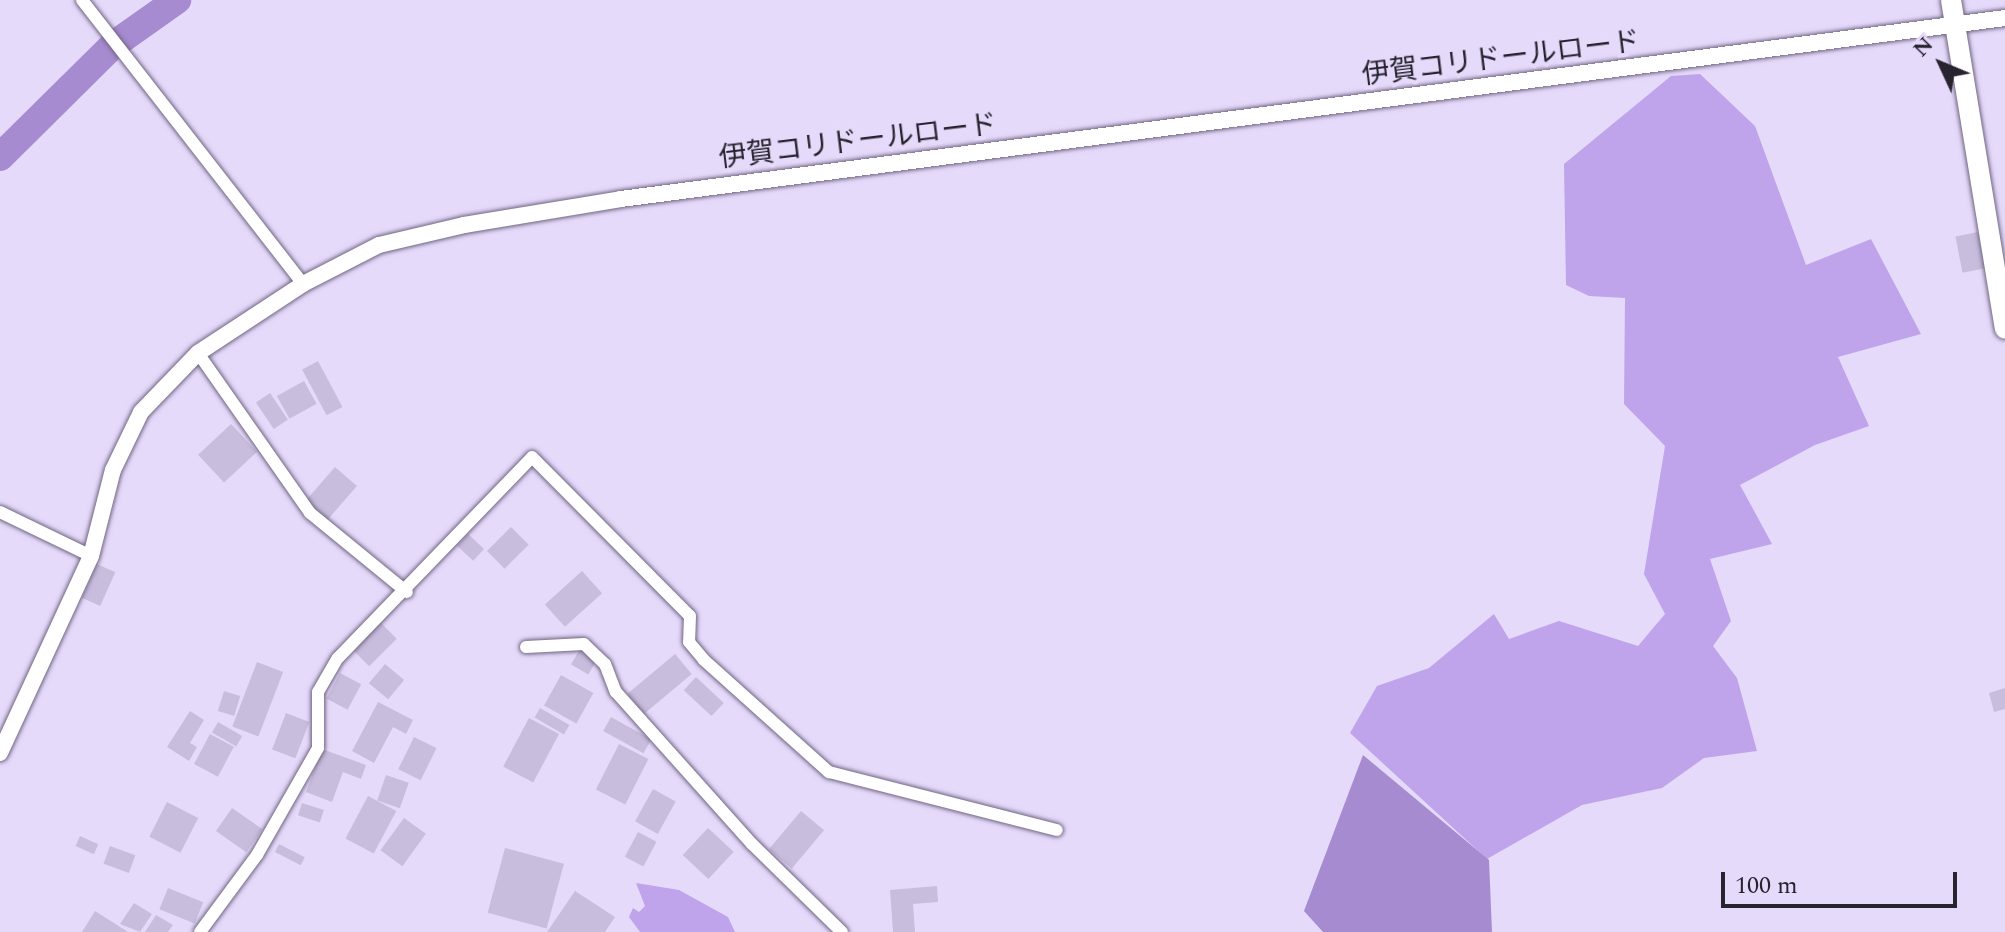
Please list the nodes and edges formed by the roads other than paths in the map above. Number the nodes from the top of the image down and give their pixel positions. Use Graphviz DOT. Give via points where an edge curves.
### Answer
graph roads {
  1 [pos="82,0"];
  2 [pos="1951,0"];
  3 [pos="2005,18"];
  4 [pos="1954,24"];
  5 [pos="303,284"];
  6 [pos="2005,329"];
  7 [pos="198,353"];
  8 [pos="0,512"];
  9 [pos="91,556"];
  10 [pos="407,592"];
  11 [pos="526,647"];
  12 [pos="0,753"];
  13 [pos="1057,830"];
  14 [pos="200,932"];
  15 [pos="842,932"];
  1 -- 5 [label="street"];
  2 -- 4 [label="main road"];
  3 -- 4 [label="street, 伊賀コリドールロード"];
  4 -- 5 [label="street, 伊賀コリドールロード" via="621,199 405,237 345,259"];
  4 -- 6 [label="main road"];
  5 -- 7 [label="street, 伊賀コリドールロード"];
  7 -- 9 [label="street, 伊賀コリドールロード" via="160,388 136,422 113,470"];
  7 -- 10 [label="street" via="310,513"];
  8 -- 9 [label="street"];
  9 -- 12 [label="street, 伊賀コリドールロード"];
  10 -- 13 [label="street" via="532,457 690,616 689,642 704,660 829,772"];
  10 -- 14 [label="street" via="338,658 318,692 318,748 257,855"];
  11 -- 15 [label="street" via="584,644 605,664 616,692 752,844"];
}
